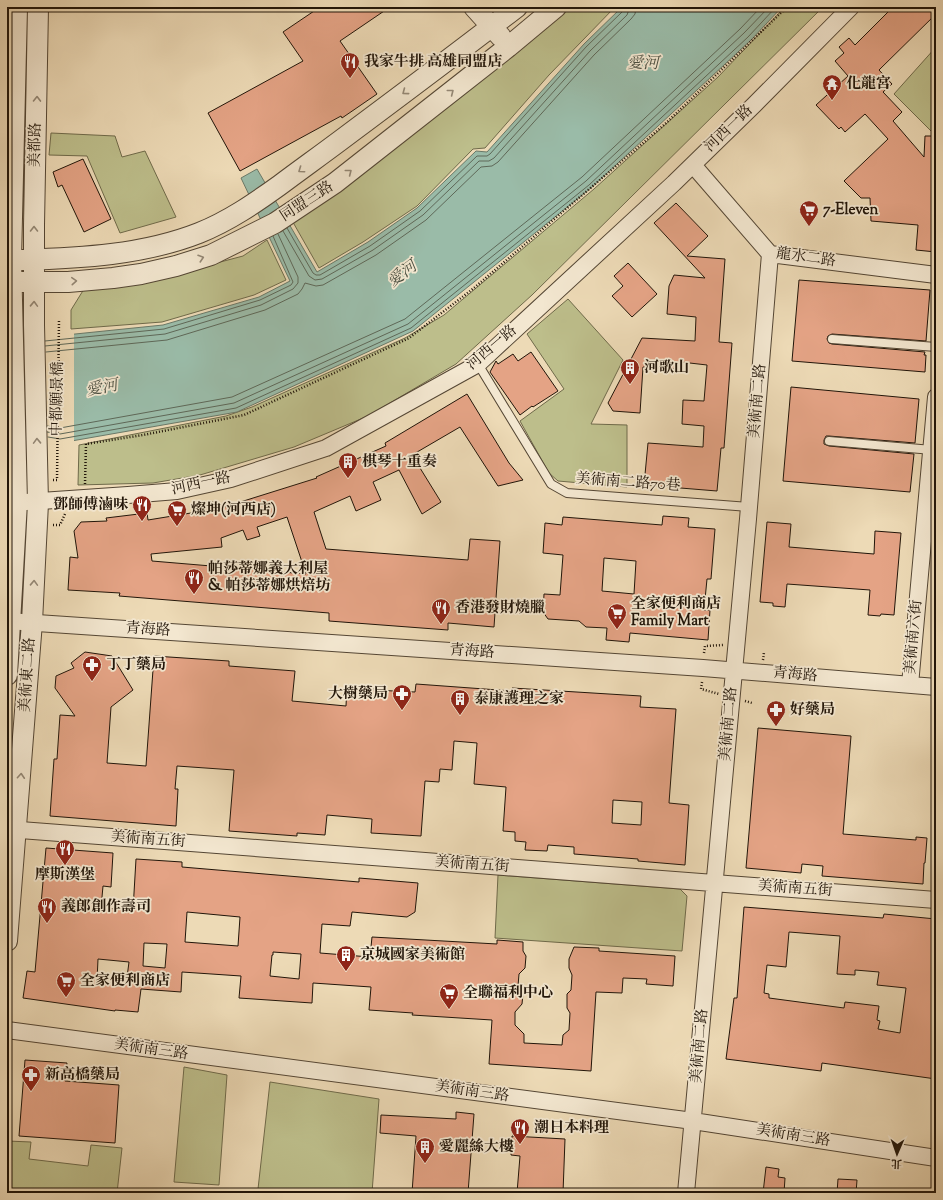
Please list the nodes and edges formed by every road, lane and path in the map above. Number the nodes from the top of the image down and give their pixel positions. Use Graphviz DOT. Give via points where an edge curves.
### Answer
graph roads {
  1 [pos="17,7"];
  2 [pos="38,7"];
  3 [pos="474,7"];
  4 [pos="517,7"];
  5 [pos="556,7"];
  6 [pos="786,7"];
  7 [pos="851,7"];
  8 [pos="492,26"];
  9 [pos="508,47"];
  10 [pos="693,164"];
  11 [pos="134,250"];
  12 [pos="770,254"];
  13 [pos="34,259"];
  14 [pos="9,260"];
  15 [pos="141,274"];
  16 [pos="936,275"];
  17 [pos="9,282"];
  18 [pos="35,282"];
  19 [pos="59,319"];
  20 [pos="832,339"];
  21 [pos="936,347"];
  22 [pos="478,364"];
  23 [pos="936,397"];
  24 [pos="829,441"];
  25 [pos="932,450"];
  26 [pos="47,480"];
  27 [pos="85,488"];
  28 [pos="12,502"];
  29 [pos="38,503"];
  30 [pos="749,507"];
  31 [pos="9,622"];
  32 [pos="32,622"];
  33 [pos="734,670"];
  34 [pos="7,675"];
  35 [pos="910,685"];
  36 [pos="936,687"];
  37 [pos="12,829"];
  38 [pos="715,883"];
  39 [pos="936,900"];
  40 [pos="7,941"];
  41 [pos="7,1030"];
  42 [pos="693,1121"];
  43 [pos="936,1158"];
  44 [pos="686,1193"];
  1 -- 14 [label="street, 美都路"];
  13 -- 2 [label="street, 美都路, one-way"];
  3 -- 8 [label="street"];
  4 -- 8 [label="street, 同盟三路"];
  5 -- 9 [label="street, 同盟三路"];
  6 -- 27 [label="path" via="665,124 474,288 409,338 244,414 86,444"];
  7 -- 10 [label="street, 河西一路"];
  8 -- 9 [label="street"];
  8 -- 11 [label="street, 同盟三路, one-way" via="317,158 231,218 168,243"];
  15 -- 9 [label="street, 同盟三路, one-way" via="212,255 275,223 335,183"];
  10 -- 12 [label="street, 龍水二路"];
  10 -- 22 [label="street, 河西一路"];
  11 -- 13 [label="street, 同盟三路"];
  11 -- 15 [label="street"];
  12 -- 16 [label="street, 龍水二路"];
  12 -- 30 [label="street, 美術南二路"];
  13 -- 14 [label="street, 同盟三路"];
  13 -- 18 [label="street, 美都路"];
  14 -- 17 [label="street, 美都路"];
  18 -- 15 [label="street, 同盟三路, one-way" via="68,282"];
  17 -- 18 [label="street, 同盟三路"];
  17 -- 28 [label="street, 美術東二路" via="16,480"];
  26 -- 18 [label="street, 中都願景橋, one-way" via="34,326"];
  19 -- 26 [label="path, 中都願景橋"];
  20 -- 21 [label="lane"];
  22 -- 29 [label="street, 河西一路" via="326,448 231,479 177,491"];
  22 -- 30 [label="lane, 美術南二路70巷" via="551,484 566,493"];
  23 -- 25 [label="street, 美術南六街"];
  24 -- 25 [label="lane"];
  25 -- 35 [label="street, 美術南六街"];
  26 -- 29 [label="street, 美術東二路"];
  28 -- 29 [label="street, 河西一路"];
  28 -- 31 [label="street, 美術東二路"];
  32 -- 29 [label="street, 美術東二路, one-way"];
  30 -- 33 [label="street, 美術南二路"];
  31 -- 32 [label="street, 青海路"];
  31 -- 34 [label="street, 美術東二路"];
  32 -- 33 [label="street, 青海路"];
  37 -- 32 [label="street, 美術東二路, one-way"];
  33 -- 35 [label="street, 青海路"];
  33 -- 38 [label="street, 美術南二路"];
  35 -- 36 [label="street, 青海路"];
  37 -- 38 [label="street, 美術南五街"];
  37 -- 40 [label="street, 美術東二路"];
  38 -- 39 [label="street, 美術南五街"];
  38 -- 42 [label="street, 美術南二路"];
  41 -- 42 [label="street, 美術南三路"];
  42 -- 43 [label="street, 美術南三路"];
  42 -- 44 [label="street, 美術南二路"];
}
